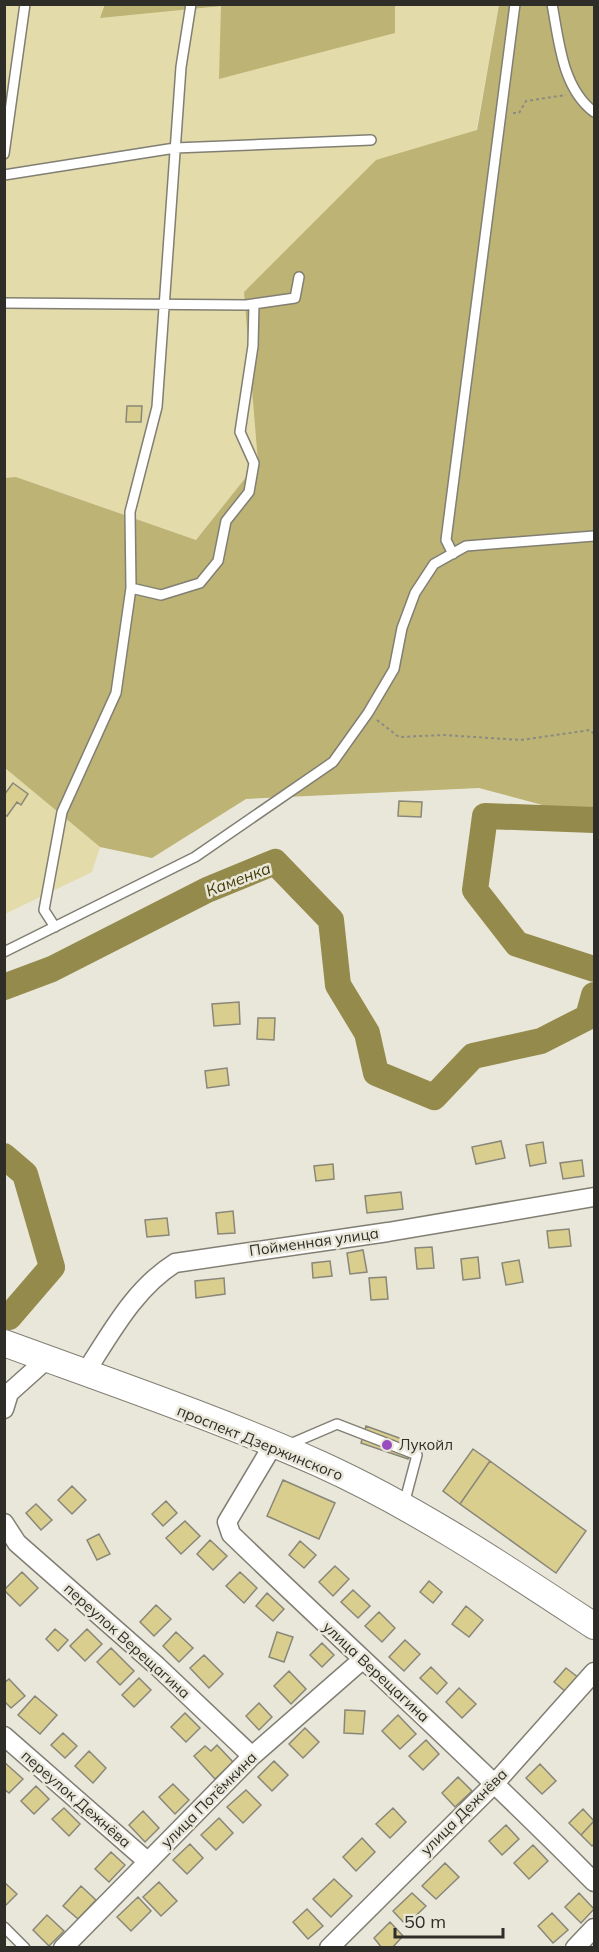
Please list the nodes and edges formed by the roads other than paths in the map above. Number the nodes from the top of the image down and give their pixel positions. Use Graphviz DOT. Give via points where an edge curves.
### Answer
graph roads {
  1 [pos="25,4"];
  2 [pos="191,4"];
  3 [pos="515,4"];
  4 [pos="552,4"];
  5 [pos="9,78"];
  6 [pos="594,112"];
  7 [pos="371,140"];
  8 [pos="175,148"];
  9 [pos="4,154"];
  10 [pos="4,175"];
  11 [pos="299,277"];
  12 [pos="4,303"];
  13 [pos="254,304"];
  14 [pos="164,305"];
  15 [pos="594,536"];
  16 [pos="453,554"];
  17 [pos="131,588"];
  18 [pos="55,927"];
  19 [pos="4,952"];
  20 [pos="594,1197"];
  21 [pos="4,1343"];
  22 [pos="47,1359"];
  23 [pos="85,1373"];
  24 [pos="6,1399"];
  25 [pos="277,1446"];
  26 [pos="403,1506"];
  27 [pos="4,1523"];
  28 [pos="594,1626"];
  29 [pos="362,1660"];
  30 [pos="594,1672"];
  31 [pos="4,1736"];
  32 [pos="252,1756"];
  33 [pos="496,1782"];
  34 [pos="147,1861"];
  35 [pos="594,1882"];
  36 [pos="4,1927"];
  37 [pos="594,1928"];
  38 [pos="25,1947"];
  39 [pos="63,1947"];
  40 [pos="328,1947"];
  41 [pos="575,1947"];
  1 -- 5 [label="lane"];
  2 -- 8 [label="lane"];
  3 -- 16 [label="lane" via="446,540"];
  4 -- 6 [label="lane" via="561,59 577,93"];
  5 -- 9 [label="lane"];
  7 -- 8 [label="lane"];
  8 -- 10 [label="lane"];
  8 -- 14 [label="lane"];
  11 -- 13 [label="lane" via="295,298"];
  12 -- 14 [label="lane"];
  13 -- 14 [label="lane"];
  13 -- 17 [label="lane" via="253,346 240,432 254,463 249,492 226,521 218,561 200,583 161,595"];
  14 -- 17 [label="lane" via="157,407 130,512"];
  15 -- 16 [label="lane" via="497,542 466,546"];
  16 -- 18 [label="lane" via="434,564 415,593 402,628 394,669 333,762 195,857"];
  17 -- 18 [label="lane" via="116,693 62,812 44,910"];
  18 -- 19 [label="lane"];
  20 -- 23 [label="street, Пойменная улица" via="175,1263 137,1294"];
  21 -- 22 [label="street, проспект Дзержинского"];
  22 -- 23 [label="street, проспект Дзержинского"];
  22 -- 24 [label="street"];
  23 -- 25 [label="street, проспект Дзержинского"];
  25 -- 26 [label="street, проспект Дзержинского"];
  25 -- 26 [label="lane" via="337,1424 417,1455"];
  25 -- 29 [label="street, улица Верещагина" via="230,1513 227,1522 231,1534"];
  26 -- 28 [label="street, проспект Дзержинского" via="501,1564"];
  27 -- 32 [label="street, переулок Верещагина" via="17,1543"];
  29 -- 32 [label="street, улица Потёмкина"];
  29 -- 33 [label="street, улица Верещагина"];
  30 -- 33 [label="street, улица Дежнёва"];
  31 -- 34 [label="street, переулок Дежнёва"];
  32 -- 34 [label="street, улица Потёмкина"];
  33 -- 35 [label="street, улица Верещагина"];
  33 -- 40 [label="street, улица Дежнёва"];
  34 -- 39 [label="street, улица Потёмкина"];
  36 -- 38 [label="lane"];
  37 -- 41 [label="street"];
}
